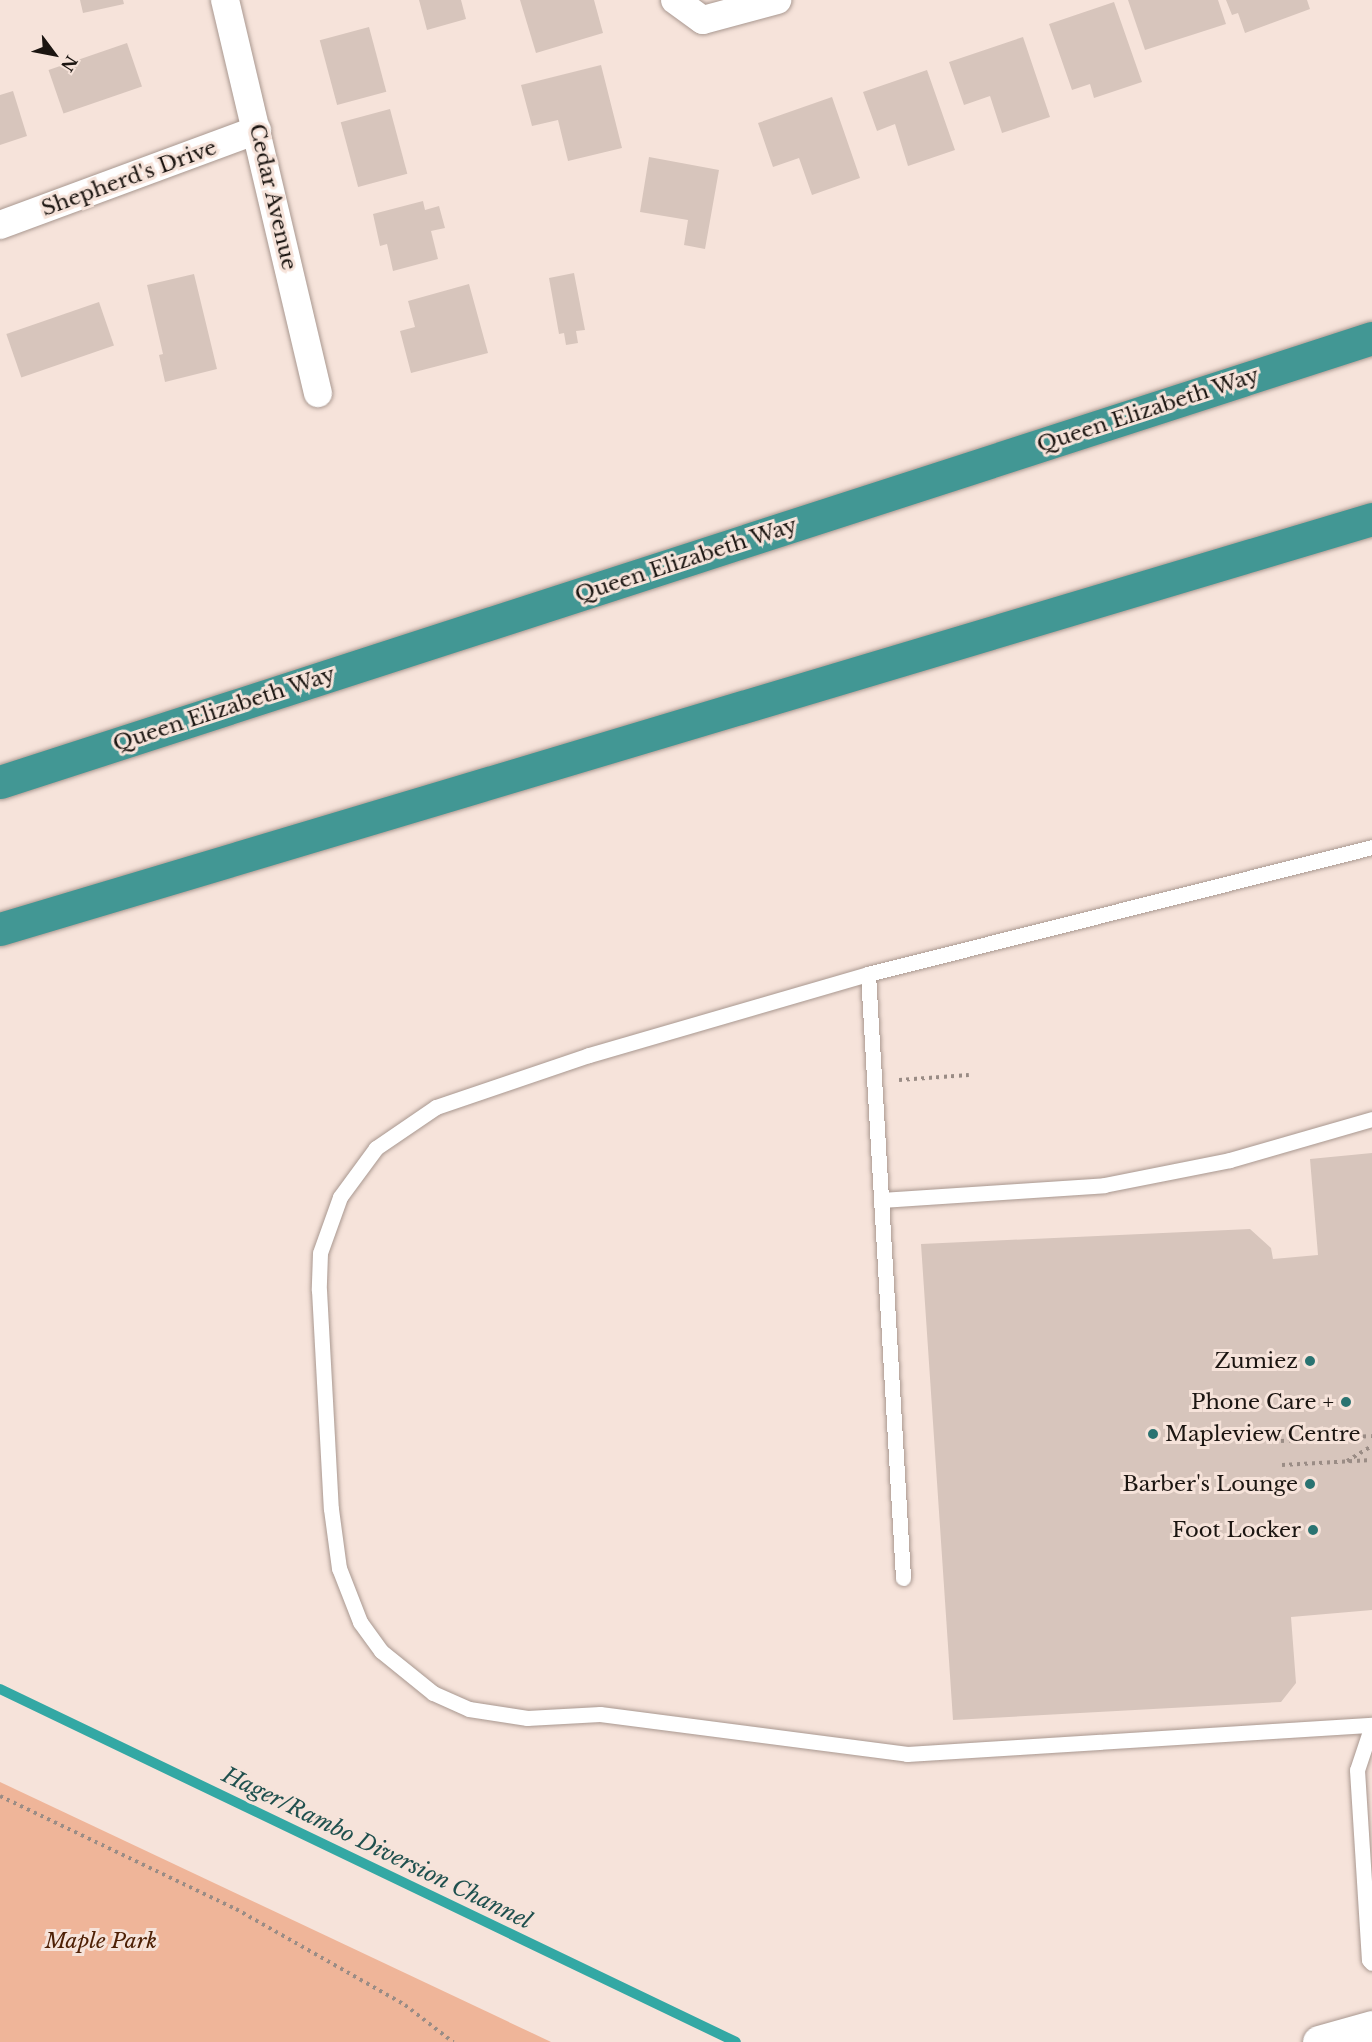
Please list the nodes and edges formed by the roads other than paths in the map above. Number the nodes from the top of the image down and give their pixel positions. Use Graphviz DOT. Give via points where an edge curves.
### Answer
graph roads {
  1 [pos="225,0"];
  2 [pos="675,0"];
  3 [pos="777,0"];
  4 [pos="257,130"];
  5 [pos="0,225"];
  6 [pos="1372,338"];
  7 [pos="318,393"];
  8 [pos="1372,519"];
  9 [pos="0,782"];
  10 [pos="1372,847"];
  11 [pos="0,929"];
  12 [pos="868,974"];
  13 [pos="1372,1119"];
  14 [pos="881,1200"];
  15 [pos="903,1578"];
  16 [pos="1372,1726"];
  17 [pos="1372,1964"];
  18 [pos="1372,2027"];
  19 [pos="1319,2042"];
  1 -- 4 [label="street, Cedar Avenue"];
  2 -- 3 [label="street" via="703,20"];
  4 -- 5 [label="street, Shepherd's Drive"];
  4 -- 7 [label="street, Cedar Avenue"];
  6 -- 9 [label="highway, Queen Elizabeth Way"];
  8 -- 11 [label="highway"];
  10 -- 12 [label="lane"];
  12 -- 14 [label="lane"];
  12 -- 16 [label="lane" via="589,1055 436,1107 376,1148 353,1177 340,1197 325,1235 320,1253 319,1290 333,1538 339,1568 360,1622 381,1651 408,1677 469,1709 501,1716 600,1714 907,1754"];
  13 -- 14 [label="lane" via="1230,1160 1104,1185"];
  14 -- 15 [label="lane"];
  16 -- 17 [label="lane" via="1358,1770"];
  18 -- 19 [label="main road"];
}
